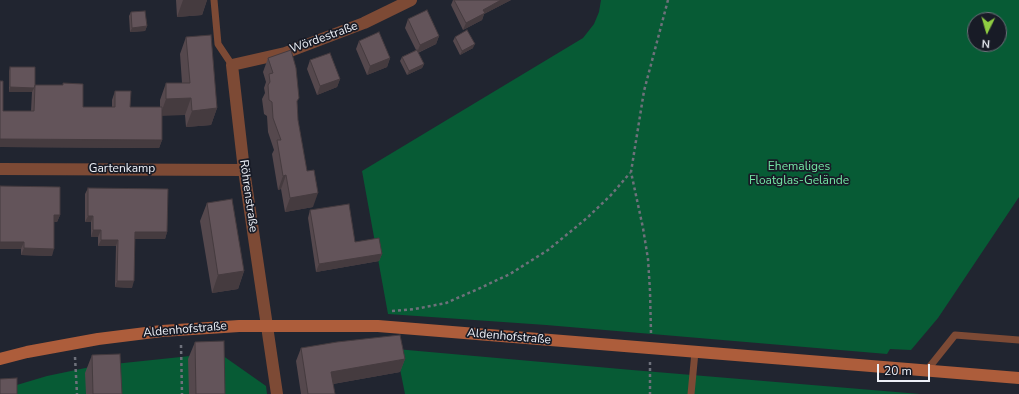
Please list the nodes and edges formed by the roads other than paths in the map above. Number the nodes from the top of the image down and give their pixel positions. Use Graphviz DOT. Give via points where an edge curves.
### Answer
graph roads {
  1 [pos="214,0"];
  2 [pos="411,0"];
  3 [pos="232,65"];
  4 [pos="0,169"];
  5 [pos="244,170"];
  6 [pos="266,326"];
  7 [pos="1019,340"];
  8 [pos="695,352"];
  9 [pos="0,359"];
  10 [pos="927,370"];
  11 [pos="1019,378"];
  12 [pos="277,394"];
  13 [pos="691,394"];
  1 -- 3 [label="lane, Röhrenstraße" via="218,44"];
  2 -- 3 [label="street, Wördestraße" via="364,23 292,50"];
  3 -- 5 [label="street, Röhrenstraße"];
  4 -- 5 [label="street, Gartenkamp"];
  5 -- 6 [label="street, Röhrenstraße"];
  6 -- 8 [label="street, Aldenhofstraße" via="378,326"];
  6 -- 9 [label="street, Aldenhofstraße" via="181,330 98,339"];
  6 -- 12 [label="street, Röhrenstraße"];
  7 -- 10 [label="lane" via="955,335"];
  8 -- 10 [label="street, Aldenhofstraße"];
  8 -- 13 [label="lane"];
  10 -- 11 [label="street, Aldenhofstraße"];
}
